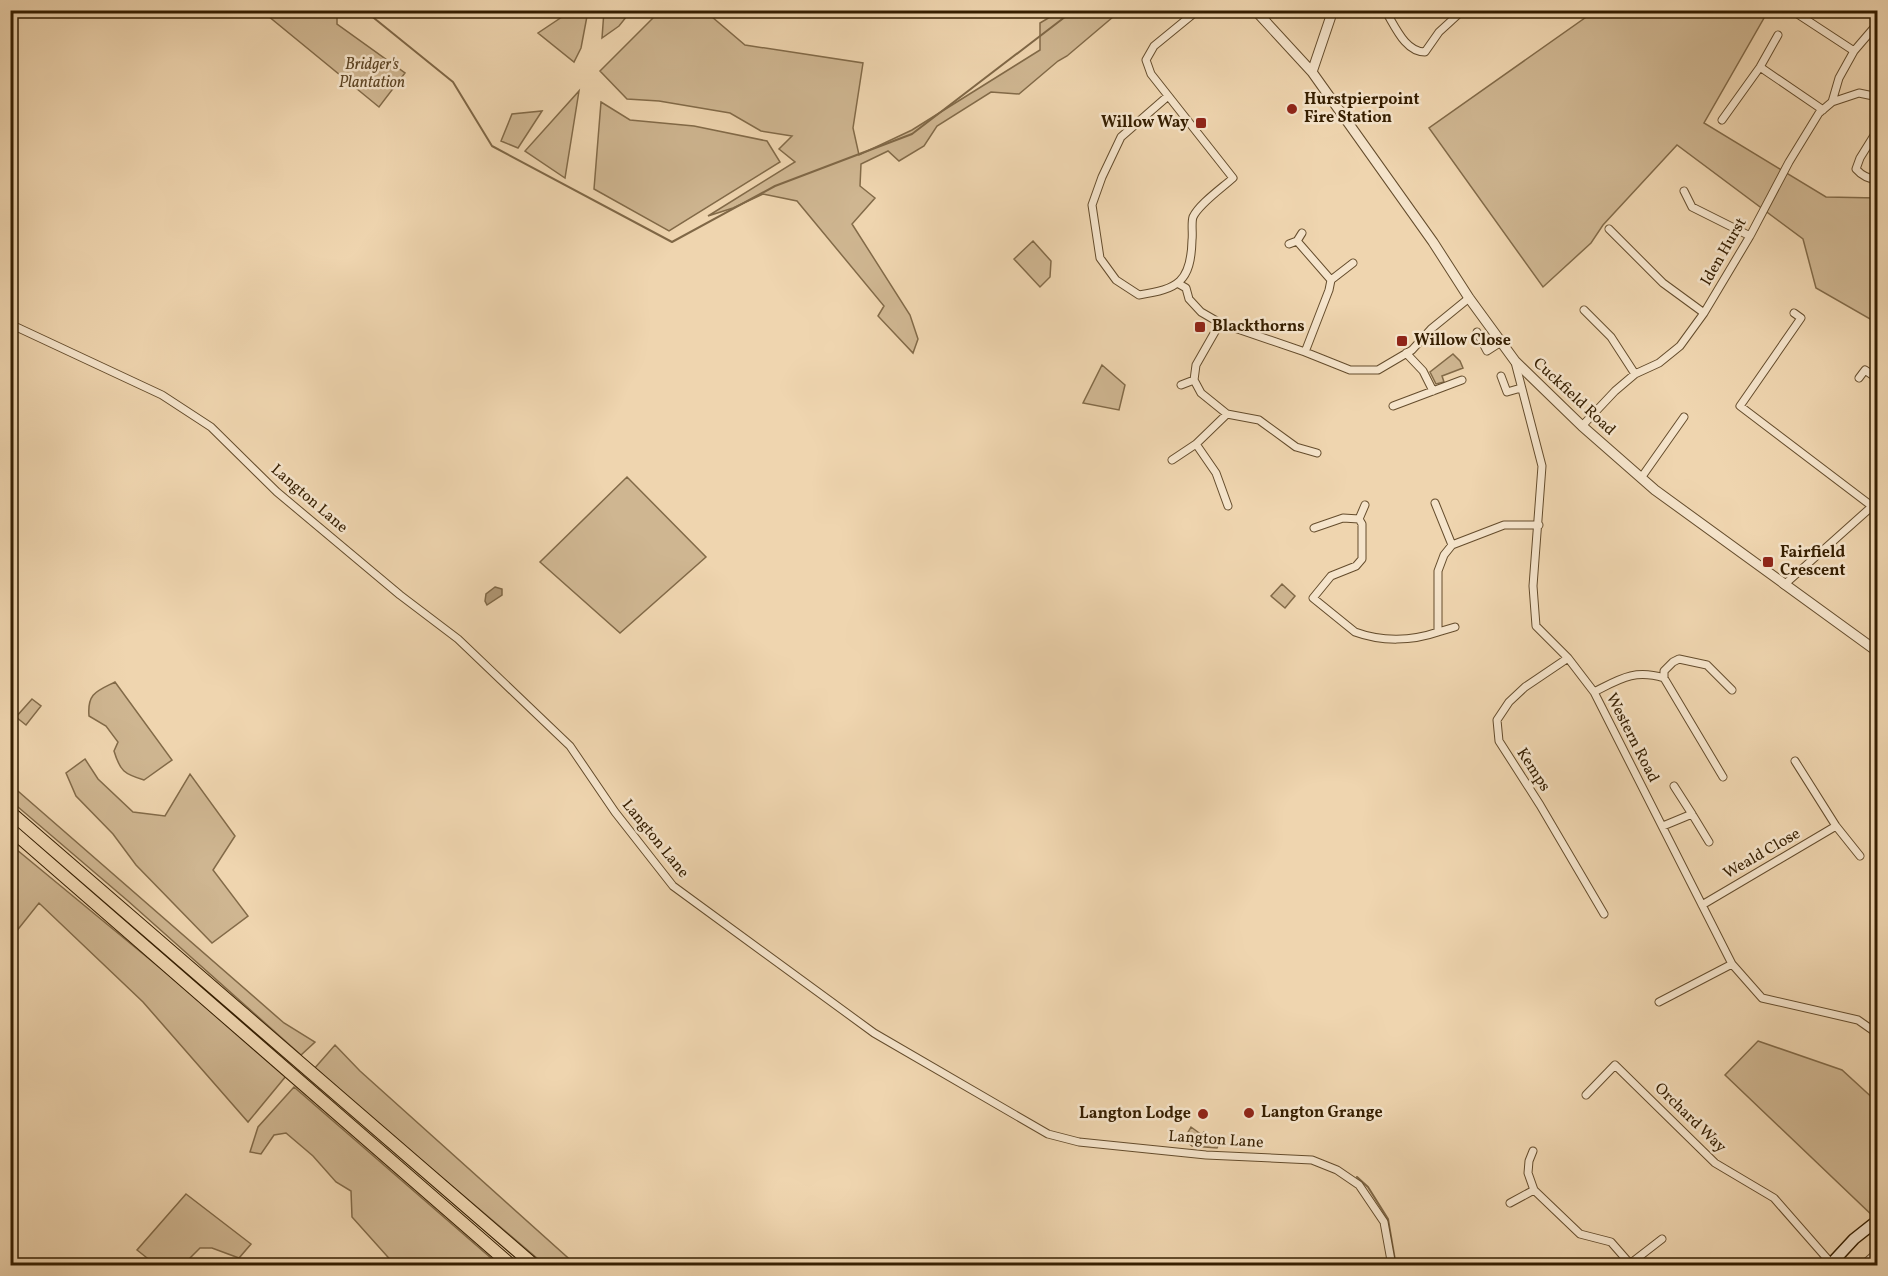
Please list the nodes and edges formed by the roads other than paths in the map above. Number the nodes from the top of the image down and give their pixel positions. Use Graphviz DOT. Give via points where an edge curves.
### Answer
graph roads {
  1 [pos="1198,10"];
  2 [pos="1333,10"];
  3 [pos="1385,10"];
  4 [pos="1463,10"];
  5 [pos="1793,11"];
  6 [pos="1258,12"];
  7 [pos="1878,23"];
  8 [pos="1778,35"];
  9 [pos="1854,51"];
  10 [pos="1760,67"];
  11 [pos="1311,72"];
  12 [pos="1168,96"];
  13 [pos="1878,97"];
  14 [pos="1832,102"];
  15 [pos="1822,110"];
  16 [pos="1722,120"];
  17 [pos="1878,129"];
  18 [pos="1878,180"];
  19 [pos="1684,191"];
  20 [pos="1609,229"];
  21 [pos="1302,233"];
  22 [pos="1750,236"];
  23 [pos="1353,263"];
  24 [pos="1330,280"];
  25 [pos="1179,284"];
  26 [pos="1469,298"];
  27 [pos="1584,310"];
  28 [pos="1704,313"];
  29 [pos="1794,313"];
  30 [pos="1220,323"];
  31 [pos="10,324"];
  32 [pos="1476,332"];
  33 [pos="1501,342"];
  34 [pos="1305,352"];
  35 [pos="1406,353"];
  36 [pos="1515,361"];
  37 [pos="1635,374"];
  38 [pos="1501,376"];
  39 [pos="1859,378"];
  40 [pos="1878,379"];
  41 [pos="1194,380"];
  42 [pos="1462,380"];
  43 [pos="1181,385"];
  44 [pos="1521,388"];
  45 [pos="1433,391"];
  46 [pos="1393,406"];
  47 [pos="1227,414"];
  48 [pos="1684,417"];
  49 [pos="1582,426"];
  50 [pos="1196,444"];
  51 [pos="1317,453"];
  52 [pos="1172,460"];
  53 [pos="1641,478"];
  54 [pos="1435,503"];
  55 [pos="1875,504"];
  56 [pos="1365,505"];
  57 [pos="1228,506"];
  58 [pos="1359,519"];
  59 [pos="1539,525"];
  60 [pos="1317,529"];
  61 [pos="1452,545"];
  62 [pos="1784,585"];
  63 [pos="1307,593"];
  64 [pos="1313,598"];
  65 [pos="1455,627"];
  66 [pos="1438,632"];
  67 [pos="1878,652"];
  68 [pos="1568,658"];
  69 [pos="1664,678"];
  70 [pos="1732,690"];
  71 [pos="1594,692"];
  72 [pos="1795,761"];
  73 [pos="1723,777"];
  74 [pos="1674,786"];
  75 [pos="10,812"];
  76 [pos="1692,814"];
  77 [pos="1663,826"];
  78 [pos="1836,826"];
  79 [pos="10,829"];
  80 [pos="1709,842"];
  81 [pos="1860,856"];
  82 [pos="1702,905"];
  83 [pos="1604,914"];
  84 [pos="1732,964"];
  85 [pos="1659,1002"];
  86 [pos="1878,1034"];
  87 [pos="1586,1095"];
  88 [pos="1533,1151"];
  89 [pos="1534,1190"];
  90 [pos="1510,1203"];
  91 [pos="1878,1220"];
  92 [pos="1662,1239"];
  93 [pos="1878,1252"];
  94 [pos="1632,1264"];
  95 [pos="1830,1264"];
  96 [pos="513,1266"];
  97 [pos="535,1266"];
  98 [pos="1392,1266"];
  99 [pos="1862,1266"];
  1 -- 12 [label="street" via="1154,46 1146,60 1151,74"];
  2 -- 11 [label="street"];
  3 -- 4 [label="street" via="1417,52 1425,52 1439,32"];
  5 -- 9 [label="street"];
  6 -- 11 [label="street, Cuckfield Road"];
  7 -- 9 [label="street"];
  8 -- 10 [label="street"];
  9 -- 14 [label="street" via="1839,78"];
  10 -- 15 [label="street"];
  10 -- 16 [label="street"];
  11 -- 26 [label="street, Cuckfield Road"];
  12 -- 25 [label="street" via="1233,178 1192,218 1192,257"];
  12 -- 25 [label="street" via="1121,137 1092,205 1100,258 1116,280 1139,295"];
  13 -- 14 [label="street, Iden Hurst" via="1859,93"];
  14 -- 15 [label="street, Iden Hurst"];
  15 -- 22 [label="street, Iden Hurst"];
  17 -- 18 [label="street" via="1856,169 1861,175"];
  19 -- 22 [label="street" via="1692,207"];
  20 -- 28 [label="street" via="1663,283"];
  21 -- 24 [label="street" via="1293,242"];
  22 -- 28 [label="street, Iden Hurst"];
  23 -- 24 [label="street"];
  24 -- 34 [label="street"];
  25 -- 30 [label="street" via="1186,288 1201,312"];
  26 -- 33 [label="street, Cuckfield Road"];
  26 -- 35 [label="street"];
  27 -- 37 [label="street" via="1611,337"];
  28 -- 37 [label="street, Iden Hurst" via="1680,346 1659,363"];
  29 -- 55 [label="street" via="1801,318 1740,405"];
  30 -- 34 [label="street"];
  30 -- 41 [label="street" via="1196,365"];
  31 -- 98 [label="street, Langton Lane" via="162,394 211,427 280,494 458,639 570,746 673,886 874,1033 1048,1134 1079,1142 1206,1155 1312,1160 1337,1170 1359,1185 1384,1222"];
  32 -- 33 [label="street" via="1486,351"];
  33 -- 36 [label="street, Cuckfield Road"];
  34 -- 35 [label="street" via="1350,369 1369,370 1378,370"];
  35 -- 45 [label="street" via="1423,371"];
  36 -- 44 [label="street, Western Road"];
  36 -- 49 [label="street, Cuckfield Road"];
  37 -- 49 [label="street, Iden Hurst"];
  38 -- 44 [label="street" via="1507,392"];
  39 -- 40 [label="street" via="1865,370"];
  41 -- 43 [label="street"];
  41 -- 47 [label="street" via="1201,393"];
  42 -- 45 [label="street"];
  44 -- 59 [label="street, Western Road" via="1542,466"];
  45 -- 46 [label="street"];
  47 -- 50 [label="street"];
  47 -- 51 [label="street" via="1259,420 1296,447"];
  48 -- 53 [label="street"];
  49 -- 53 [label="street, Cuckfield Road"];
  50 -- 52 [label="street"];
  50 -- 57 [label="street" via="1216,473"];
  53 -- 62 [label="street, Cuckfield Road"];
  54 -- 61 [label="street"];
  55 -- 62 [label="street"];
  56 -- 58 [label="street"];
  58 -- 60 [label="street" via="1348,517"];
  58 -- 64 [label="street" via="1362,559 1356,566 1331,576"];
  59 -- 61 [label="street" via="1504,525"];
  59 -- 68 [label="street, Western Road" via="1533,586 1536,626"];
  61 -- 66 [label="street" via="1438,571"];
  62 -- 67 [label="street, Cuckfield Road"];
  63 -- 64 [label="street"];
  64 -- 66 [label="street" via="1363,635 1405,640"];
  65 -- 66 [label="street"];
  68 -- 71 [label="street, Western Road"];
  68 -- 83 [label="street, Kemps" via="1509,702 1497,720 1498,741"];
  69 -- 70 [label="street" via="1664,671 1679,659 1707,665"];
  69 -- 71 [label="street" via="1648,673 1625,676"];
  69 -- 73 [label="street"];
  71 -- 77 [label="street, Western Road"];
  72 -- 78 [label="street"];
  74 -- 76 [label="street"];
  75 -- 97 [label="highway"];
  76 -- 77 [label="street"];
  76 -- 80 [label="street"];
  77 -- 82 [label="street, Western Road"];
  78 -- 81 [label="street"];
  78 -- 82 [label="street, Weald Close"];
  79 -- 96 [label="highway"];
  82 -- 84 [label="street, Western Road"];
  84 -- 85 [label="street"];
  84 -- 86 [label="street, Western Road" via="1762,998 1858,1020"];
  87 -- 95 [label="street, Orchard Way" via="1615,1065 1715,1163 1774,1198"];
  88 -- 89 [label="street" via="1528,1173"];
  89 -- 90 [label="street"];
  89 -- 94 [label="street" via="1580,1233 1611,1242"];
  91 -- 95 [label="main road"];
  92 -- 94 [label="street"];
  93 -- 99 [label="street"];
}
